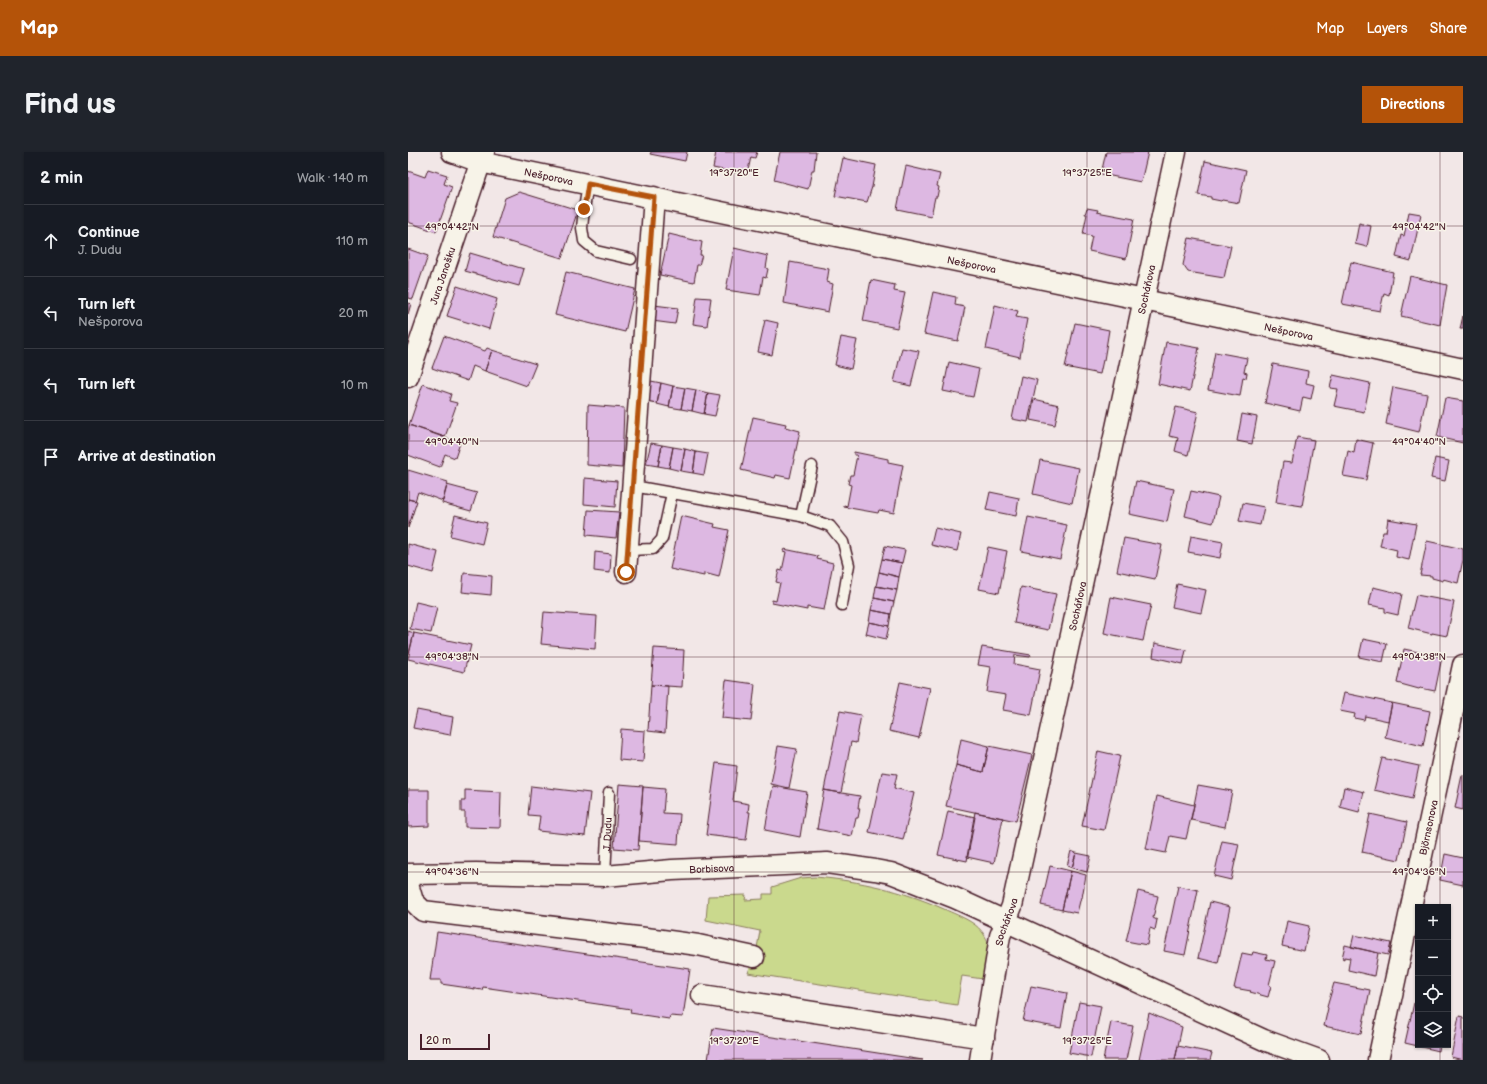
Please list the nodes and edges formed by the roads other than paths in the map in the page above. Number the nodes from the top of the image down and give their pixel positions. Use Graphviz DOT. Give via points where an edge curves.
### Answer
graph roads {
  1 [pos="452,152"];
  2 [pos="1176,152"];
  3 [pos="482,157"];
  4 [pos="588,184"];
  5 [pos="654,197"];
  6 [pos="631,259"];
  7 [pos="1144,300"];
  8 [pos="1463,369"];
  9 [pos="408,377"];
  10 [pos="812,466"];
  11 [pos="633,486"];
  12 [pos="672,493"];
  13 [pos="801,516"];
  14 [pos="628,550"];
  15 [pos="626,572"];
  16 [pos="842,605"];
  17 [pos="1463,664"];
  18 [pos="609,793"];
  19 [pos="408,874"];
  20 [pos="605,876"];
  21 [pos="408,884"];
  22 [pos="1005,922"];
  23 [pos="754,957"];
  24 [pos="702,995"];
  25 [pos="984,1038"];
  26 [pos="980,1060"];
  27 [pos="1319,1060"];
  28 [pos="1378,1060"];
  1 -- 3 [label="street, Nešporova"];
  2 -- 7 [label="street, Socháňova"];
  3 -- 4 [label="street, Nešporova"];
  3 -- 9 [label="street, Jura Janošku"];
  4 -- 5 [label="street, Nešporova"];
  4 -- 6 [label="lane" via="582,228 584,241 596,251"];
  5 -- 7 [label="street, Nešporova"];
  5 -- 11 [label="street"];
  7 -- 8 [label="street, Nešporova"];
  7 -- 22 [label="street, Socháňova" via="1012,906"];
  10 -- 13 [label="lane"];
  11 -- 12 [label="lane"];
  11 -- 14 [label="street"];
  12 -- 13 [label="lane"];
  12 -- 14 [label="lane" via="662,539 653,549"];
  13 -- 16 [label="lane" via="830,526 843,542 849,565"];
  14 -- 15 [label="street"];
  17 -- 28 [label="street, Björnsonova"];
  18 -- 20 [label="lane, J. Dudu"];
  19 -- 20 [label="street, Borbisova"];
  20 -- 22 [label="street, Borbisova" via="672,870 827,863 891,874 955,898"];
  21 -- 23 [label="street" via="413,901 423,911 662,940"];
  22 -- 25 [label="street, Socháňova" via="1000,936"];
  22 -- 27 [label="street, Borbisova" via="1264,1040"];
  24 -- 25 [label="street"];
  25 -- 26 [label="street, Socháňova"];
}
